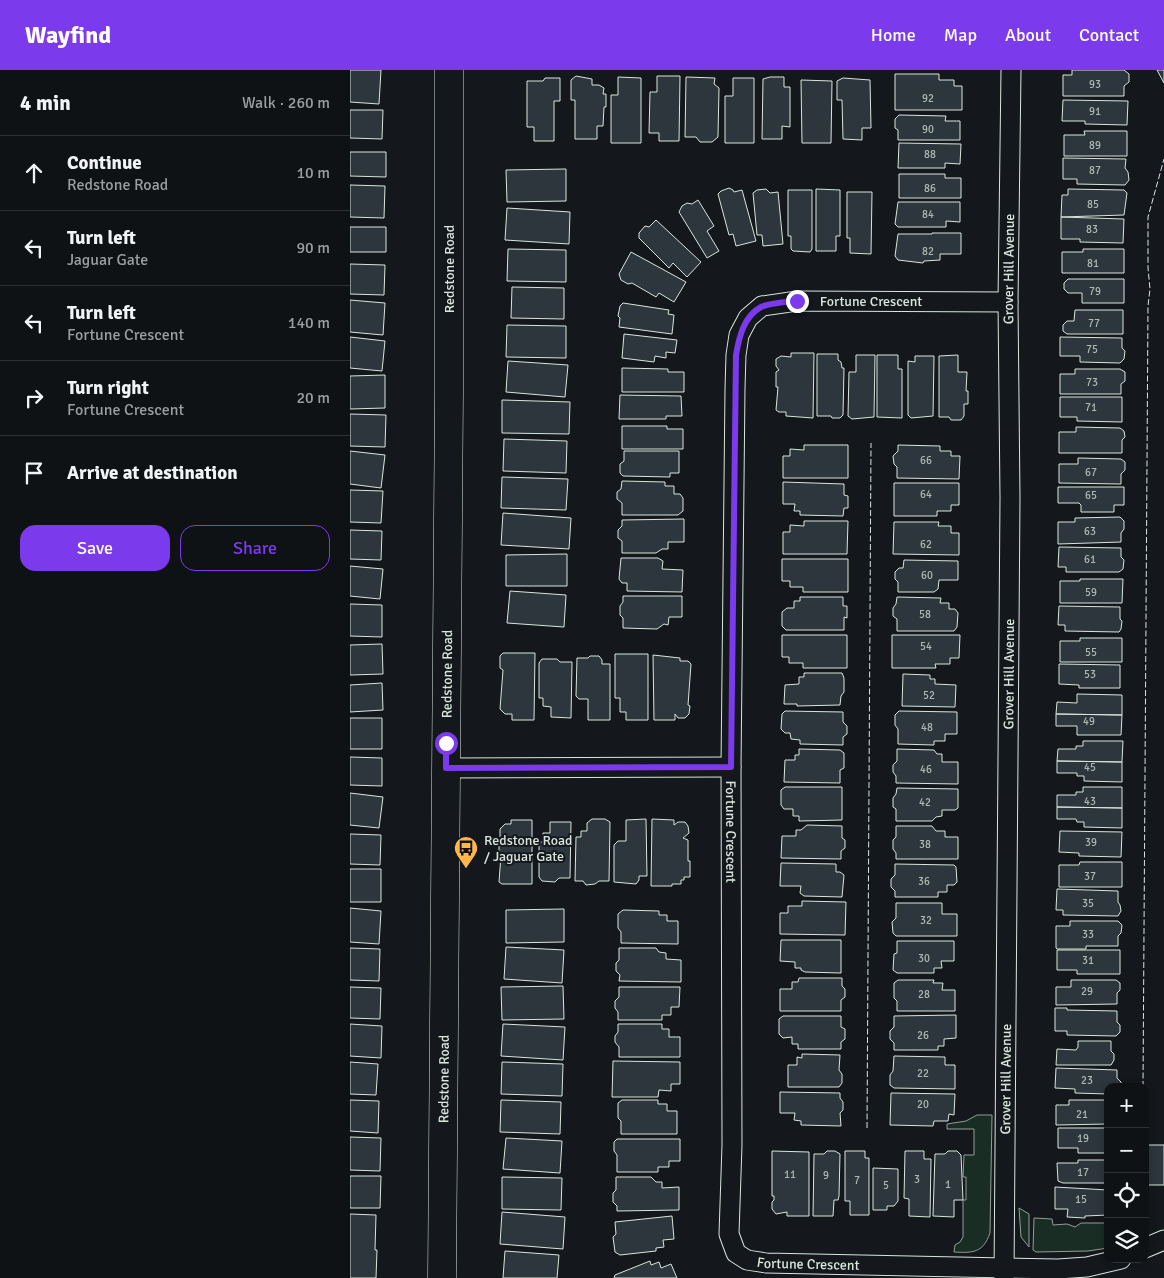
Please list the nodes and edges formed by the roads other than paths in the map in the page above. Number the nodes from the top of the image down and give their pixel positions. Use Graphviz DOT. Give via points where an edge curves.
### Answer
graph roads {
  1 [pos="449,70"];
  2 [pos="1011,70"];
  3 [pos="1008,302"];
  4 [pos="731,767"];
  5 [pos="446,768"];
  6 [pos="1164,1240"];
  7 [pos="1149,1246"];
  8 [pos="1105,1263"];
  9 [pos="1004,1272"];
  10 [pos="442,1278"];
  1 -- 5 [label="street, Redstone Road"];
  2 -- 3 [label="street, Grover Hill Avenue"];
  3 -- 4 [label="street, Fortune Crescent" via="797,301 762,306 748,318 739,336 736,355"];
  3 -- 9 [label="street, Grover Hill Avenue" via="1010,508"];
  4 -- 5 [label="street"];
  4 -- 9 [label="street, Fortune Crescent" via="732,1145 729,1234 736,1253 747,1260 766,1263"];
  5 -- 10 [label="street, Redstone Road"];
  6 -- 7 [label="street"];
  8 -- 9 [label="street" via="1086,1268"];
}
